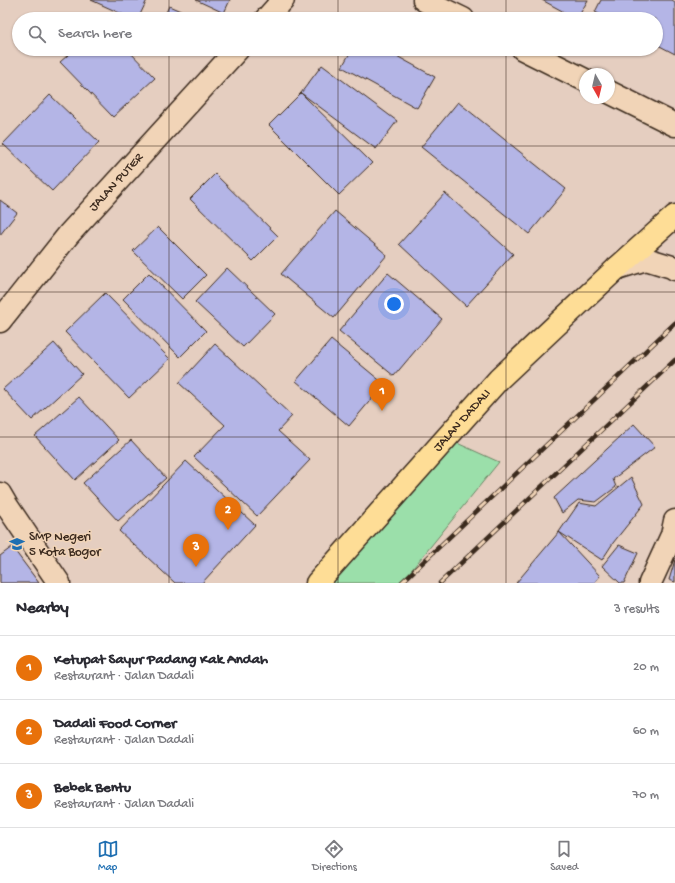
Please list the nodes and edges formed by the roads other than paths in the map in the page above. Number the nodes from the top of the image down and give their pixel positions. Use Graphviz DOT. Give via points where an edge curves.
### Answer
graph roads {
  1 [pos="283,0"];
  2 [pos="424,0"];
  3 [pos="272,12"];
  4 [pos="449,12"];
  5 [pos="232,56"];
  6 [pos="537,56"];
  7 [pos="579,77"];
  8 [pos="615,95"];
  9 [pos="675,124"];
  10 [pos="675,216"];
  11 [pos="618,268"];
  12 [pos="675,269"];
  13 [pos="0,321"];
  14 [pos="0,494"];
  15 [pos="675,521"];
  16 [pos="60,583"];
  17 [pos="317,583"];
  18 [pos="650,583"];
  1 -- 3 [label="street"];
  2 -- 4 [label="street"];
  5 -- 13 [label="street, JALAN PUTER" via="68,234"];
  6 -- 7 [label="street"];
  8 -- 9 [label="street"];
  10 -- 11 [label="main road, JALAN DADALI"];
  11 -- 12 [label="street, JALAN DADALI" via="646,259"];
  11 -- 17 [label="main road, JALAN DADALI" via="500,379"];
  14 -- 16 [label="street"];
  15 -- 18 [label="street" via="672,535"];
}
